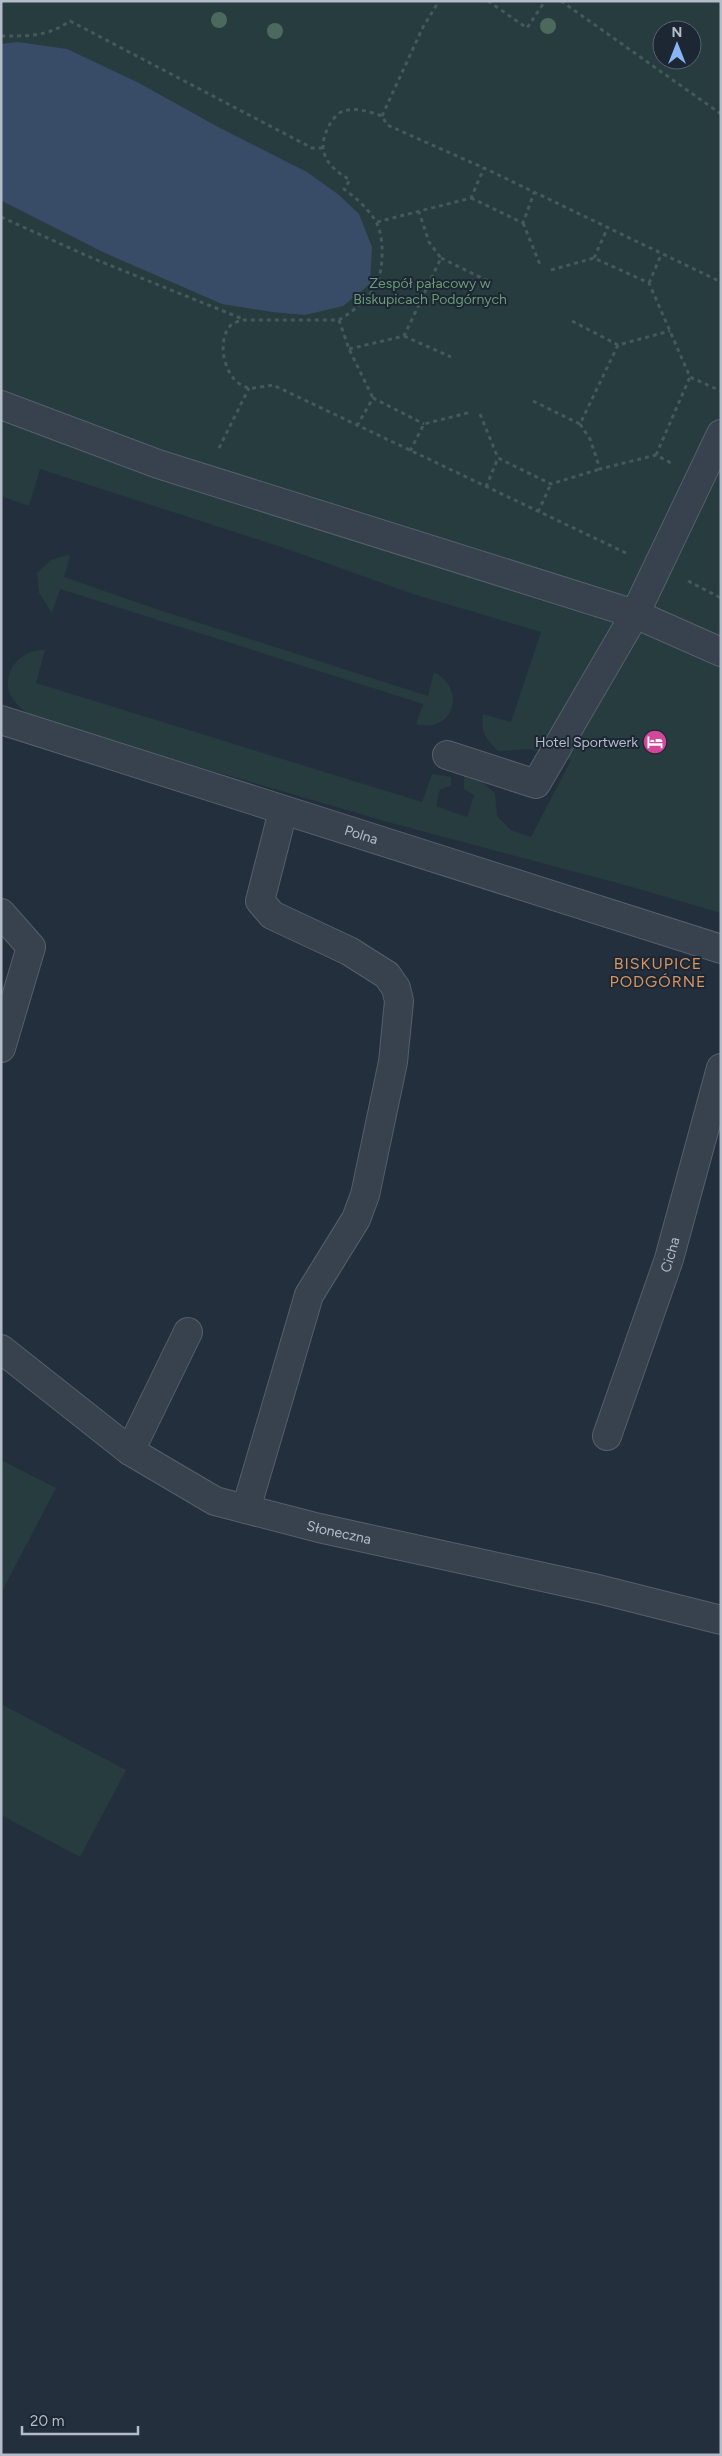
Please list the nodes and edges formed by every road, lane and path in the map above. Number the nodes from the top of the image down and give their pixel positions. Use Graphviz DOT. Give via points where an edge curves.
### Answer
graph roads {
  1 [pos="439,1"];
  2 [pos="488,1"];
  3 [pos="545,1"];
  4 [pos="561,1"];
  5 [pos="1,36"];
  6 [pos="721,114"];
  7 [pos="382,116"];
  8 [pos="323,148"];
  9 [pos="484,168"];
  10 [pos="534,193"];
  11 [pos="471,198"];
  12 [pos="419,212"];
  13 [pos="1,217"];
  14 [pos="377,222"];
  15 [pos="522,223"];
  16 [pos="606,229"];
  17 [pos="661,254"];
  18 [pos="441,258"];
  19 [pos="594,258"];
  20 [pos="541,267"];
  21 [pos="551,270"];
  22 [pos="488,281"];
  23 [pos="721,282"];
  24 [pos="649,283"];
  25 [pos="243,320"];
  26 [pos="340,320"];
  27 [pos="572,321"];
  28 [pos="670,330"];
  29 [pos="404,336"];
  30 [pos="618,345"];
  31 [pos="349,348"];
  32 [pos="452,357"];
  33 [pos="690,377"];
  34 [pos="248,388"];
  35 [pos="721,391"];
  36 [pos="373,398"];
  37 [pos="533,401"];
  38 [pos="1,405"];
  39 [pos="471,412"];
  40 [pos="480,414"];
  41 [pos="424,424"];
  42 [pos="580,424"];
  43 [pos="357,426"];
  44 [pos="721,434"];
  45 [pos="410,451"];
  46 [pos="656,455"];
  47 [pos="498,458"];
  48 [pos="600,469"];
  49 [pos="204,478"];
  50 [pos="701,479"];
  51 [pos="551,484"];
  52 [pos="486,487"];
  53 [pos="538,512"];
  54 [pos="659,567"];
  55 [pos="721,598"];
  56 [pos="635,614"];
  57 [pos="721,652"];
  58 [pos="1,720"];
  59 [pos="447,755"];
  60 [pos="283,811"];
  61 [pos="1,913"];
  62 [pos="721,949"];
  63 [pos="1,1048"];
  64 [pos="721,1068"];
  65 [pos="188,1332"];
  66 [pos="1,1349"];
  67 [pos="607,1436"];
  68 [pos="130,1451"];
  69 [pos="246,1509"];
  70 [pos="721,1620"];
  1 -- 7 [label="path"];
  2 -- 3 [label="path" via="527,28"];
  4 -- 6 [label="path"];
  5 -- 8 [label="path" via="31,36 55,31 70,21 312,148"];
  7 -- 8 [label="path" via="342,111 332,119 324,134"];
  7 -- 9 [label="path" via="386,125"];
  8 -- 14 [label="path" via="330,166 350,180 344,189 358,199"];
  9 -- 10 [label="path"];
  9 -- 11 [label="path"];
  10 -- 15 [label="path"];
  10 -- 16 [label="path"];
  11 -- 12 [label="path"];
  11 -- 15 [label="path"];
  12 -- 14 [label="path"];
  12 -- 18 [label="path" via="429,242"];
  13 -- 25 [label="path"];
  14 -- 26 [label="path" via="382,251 375,288"];
  15 -- 20 [label="path"];
  16 -- 17 [label="path"];
  16 -- 19 [label="path"];
  17 -- 23 [label="path"];
  17 -- 24 [label="path"];
  18 -- 22 [label="path"];
  18 -- 29 [label="path"];
  19 -- 21 [label="path"];
  19 -- 24 [label="path"];
  24 -- 28 [label="path"];
  25 -- 26 [label="path"];
  25 -- 34 [label="path" via="233,323 225,334 224,358 234,379"];
  26 -- 31 [label="path"];
  27 -- 30 [label="path"];
  28 -- 30 [label="path"];
  28 -- 33 [label="path"];
  29 -- 31 [label="path"];
  29 -- 32 [label="path"];
  30 -- 42 [label="path"];
  31 -- 36 [label="path"];
  33 -- 35 [label="path"];
  33 -- 46 [label="path"];
  34 -- 43 [label="path" via="273,385"];
  34 -- 49 [label="path"];
  36 -- 41 [label="path"];
  36 -- 43 [label="path"];
  37 -- 42 [label="path"];
  38 -- 49 [label="street"];
  39 -- 41 [label="path"];
  40 -- 47 [label="path"];
  41 -- 45 [label="path"];
  42 -- 48 [label="path" via="590,439"];
  43 -- 45 [label="path"];
  44 -- 50 [label="street"];
  45 -- 52 [label="path"];
  46 -- 48 [label="path"];
  46 -- 50 [label="path"];
  47 -- 51 [label="path"];
  47 -- 52 [label="path"];
  48 -- 51 [label="path"];
  49 -- 56 [label="street"];
  50 -- 54 [label="street"];
  51 -- 53 [label="path"];
  52 -- 53 [label="path"];
  53 -- 54 [label="path"];
  54 -- 55 [label="path"];
  54 -- 56 [label="street"];
  56 -- 57 [label="street"];
  56 -- 59 [label="street" via="536,784"];
  58 -- 60 [label="street, Polna"];
  60 -- 62 [label="street, Polna"];
  60 -- 69 [label="street" via="260,902 272,915 349,951 387,975 396,988 399,1001 393,1062 365,1195 356,1219 309,1295"];
  61 -- 63 [label="street" via="31,947"];
  64 -- 67 [label="street, Cicha" via="669,1259"];
  65 -- 68 [label="street"];
  66 -- 68 [label="street, Słoneczna"];
  68 -- 69 [label="street, Słoneczna" via="215,1501"];
  69 -- 70 [label="street, Słoneczna"];
}
